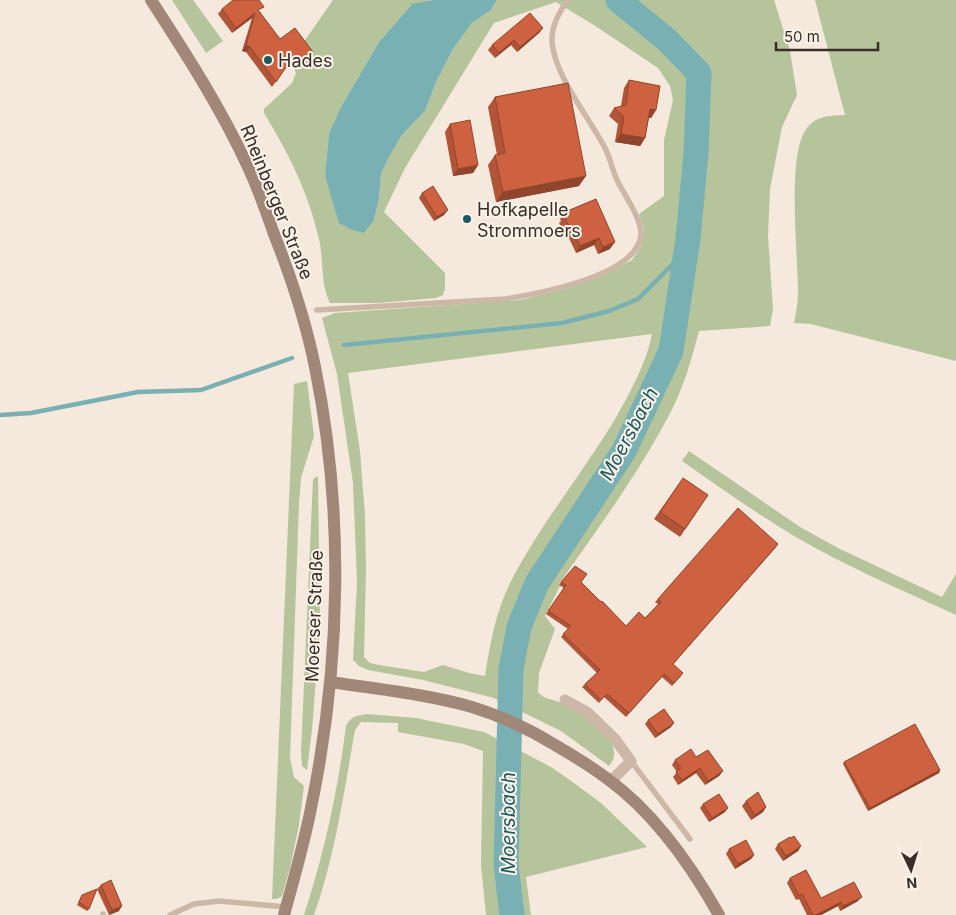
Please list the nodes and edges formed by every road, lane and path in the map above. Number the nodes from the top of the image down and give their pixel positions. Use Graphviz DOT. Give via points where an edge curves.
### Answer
graph roads {
  1 [pos="151,0"];
  2 [pos="567,1"];
  3 [pos="316,310"];
  4 [pos="303,316"];
  5 [pos="330,682"];
  6 [pos="565,700"];
  7 [pos="631,761"];
  8 [pos="611,780"];
  9 [pos="690,839"];
  10 [pos="285,911"];
  11 [pos="170,915"];
  12 [pos="719,915"];
  1 -- 4 [label="main road, Rheinberger Straße" via="220,112 248,168 288,268"];
  2 -- 3 [label="lane" via="555,25 552,40 555,57 606,151 636,217 641,233 636,250 625,261 588,280 535,295"];
  4 -- 5 [label="main road, Moerser Straße" via="322,405 331,490 335,600"];
  5 -- 8 [label="main road" via="420,695 489,713 530,730"];
  5 -- 10 [label="main road, Moerser Straße" via="313,801"];
  6 -- 7 [label="street" via="587,712"];
  7 -- 8 [label="street"];
  7 -- 9 [label="lane"];
  8 -- 12 [label="main road" via="663,834"];
  10 -- 11 [label="lane" via="219,901 194,904"];
}
